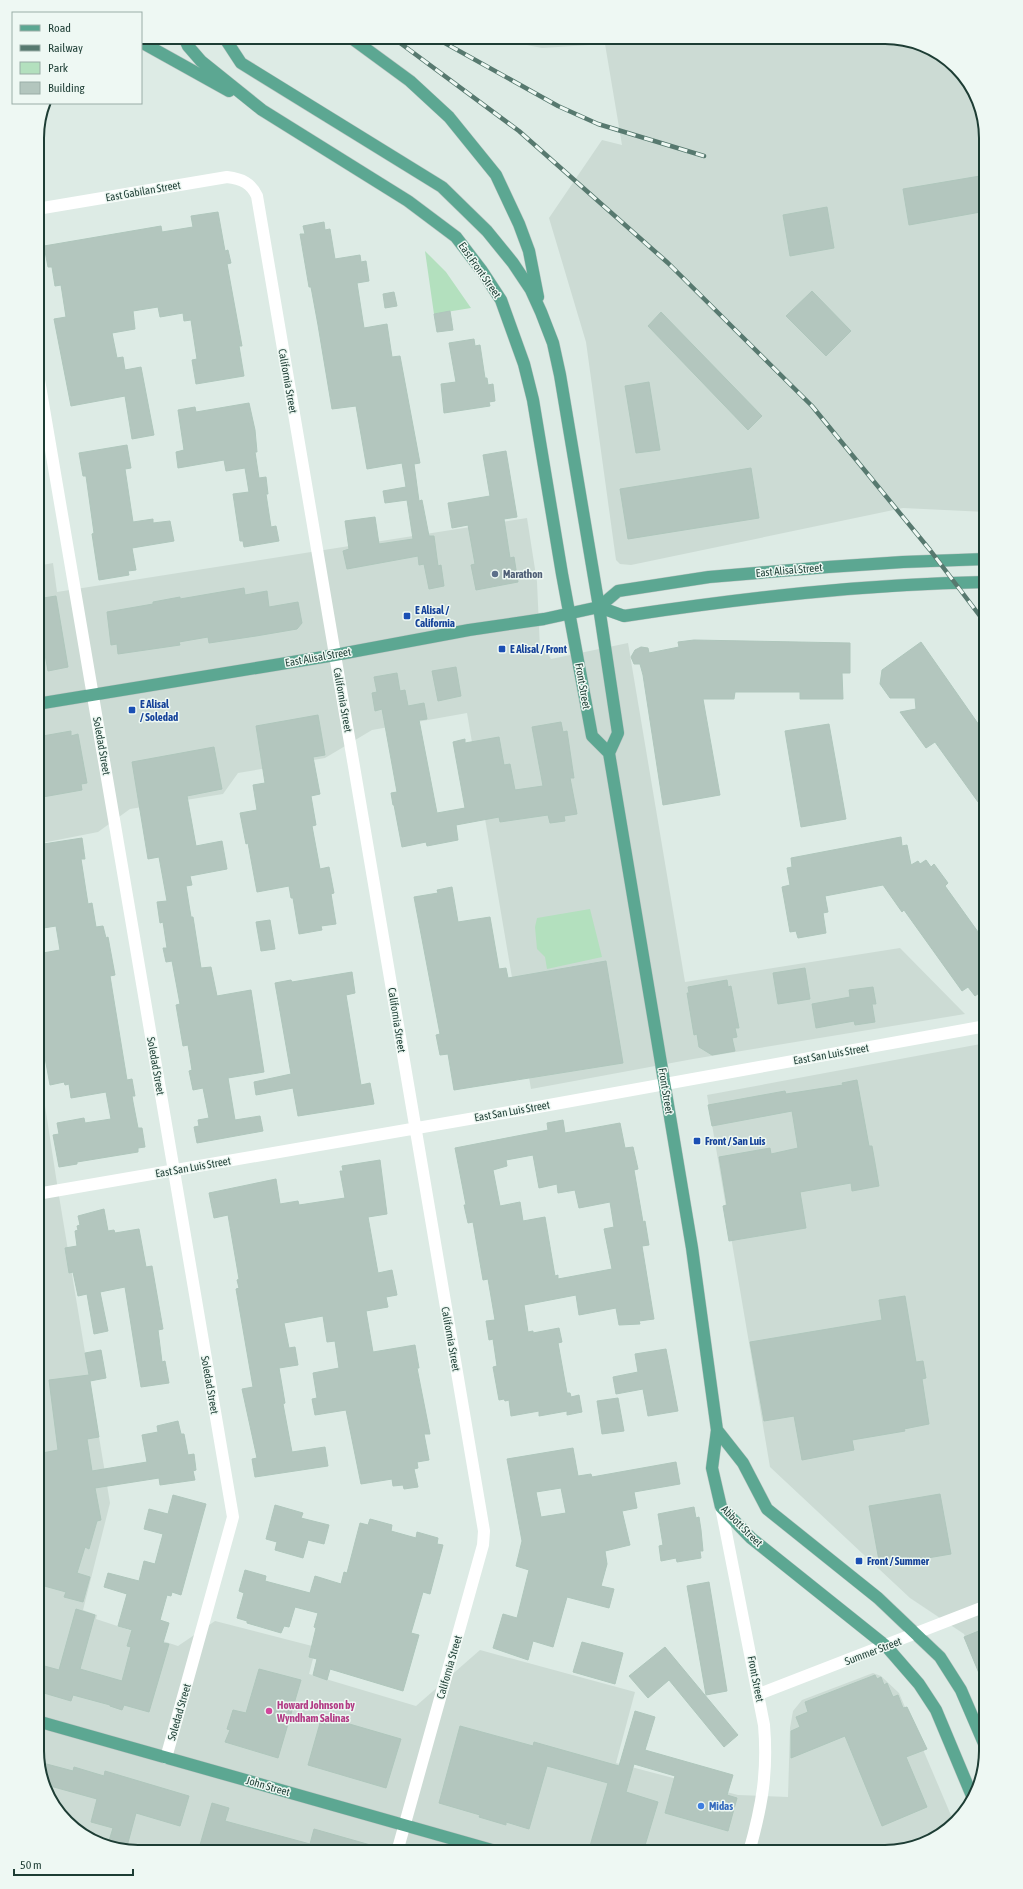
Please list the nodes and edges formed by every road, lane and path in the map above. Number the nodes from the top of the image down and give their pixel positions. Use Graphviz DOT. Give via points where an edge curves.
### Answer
graph roads {
  1 [pos="145,44"];
  2 [pos="187,44"];
  3 [pos="229,44"];
  4 [pos="360,44"];
  5 [pos="262,110"];
  6 [pos="248,183"];
  7 [pos="44,208"];
  8 [pos="541,312"];
  9 [pos="44,410"];
  10 [pos="979,559"];
  11 [pos="979,582"];
  12 [pos="599,607"];
  13 [pos="570,612"];
  14 [pos="335,655"];
  15 [pos="93,694"];
  16 [pos="44,703"];
  17 [pos="609,753"];
  18 [pos="979,1027"];
  19 [pos="665,1084"];
  20 [pos="414,1128"];
  21 [pos="173,1171"];
  22 [pos="44,1193"];
  23 [pos="717,1430"];
  24 [pos="721,1508"];
  25 [pos="979,1609"];
  26 [pos="916,1635"];
  27 [pos="886,1646"];
  28 [pos="759,1694"];
  29 [pos="44,1723"];
  30 [pos="979,1732"];
  31 [pos="166,1758"];
  32 [pos="970,1791"];
  33 [pos="405,1824"];
  34 [pos="399,1845"];
  35 [pos="476,1845"];
  36 [pos="751,1845"];
  1 -- 5 [label="main road"];
  2 -- 5 [label="main road, East Front Street" via="201,61"];
  3 -- 8 [label="main road" via="241,63 442,187 488,231 513,263"];
  4 -- 8 [label="main road" via="410,81 443,112 496,175 529,251"];
  5 -- 13 [label="main road, East Front Street" via="408,201 456,237 497,294 524,364 534,400"];
  6 -- 7 [label="street, East Gabilan Street" via="238,178 227,177"];
  6 -- 14 [label="street, California Street" via="257,196"];
  8 -- 12 [label="main road" via="553,344 560,375"];
  9 -- 15 [label="street, Soledad Street"];
  10 -- 12 [label="main road, East Alisal Street" via="903,562 709,577 618,590"];
  11 -- 12 [label="main road, East Alisal Street" via="872,586 804,592 624,616"];
  12 -- 13 [label="main road, East Alisal Street"];
  12 -- 17 [label="main road" via="618,733"];
  13 -- 14 [label="main road, East Alisal Street" via="544,619"];
  13 -- 17 [label="main road, Front Street" via="592,736"];
  14 -- 15 [label="main road, East Alisal Street"];
  14 -- 20 [label="street, California Street"];
  15 -- 16 [label="main road, East Alisal Street"];
  15 -- 21 [label="street, Soledad Street"];
  17 -- 19 [label="main road, Front Street"];
  18 -- 19 [label="street, East San Luis Street"];
  19 -- 20 [label="street, East San Luis Street"];
  19 -- 23 [label="main road, Front Street" via="692,1248"];
  20 -- 21 [label="street, East San Luis Street"];
  20 -- 33 [label="street, California Street" via="484,1538"];
  21 -- 22 [label="street, East San Luis Street"];
  21 -- 31 [label="street, Soledad Street" via="232,1517"];
  23 -- 24 [label="main road, Abbott Street" via="712,1468"];
  23 -- 26 [label="main road" via="743,1463 767,1509 878,1598"];
  24 -- 27 [label="main road, Abbott Street" via="751,1538"];
  24 -- 28 [label="street, Front Street"];
  25 -- 26 [label="street, Summer Street"];
  26 -- 27 [label="street, Summer Street"];
  26 -- 30 [label="main road" via="940,1657 961,1690"];
  27 -- 28 [label="street, Summer Street"];
  27 -- 32 [label="main road, Abbott Street" via="919,1684 936,1710"];
  28 -- 36 [label="street, Front Street" via="764,1725 766,1771"];
  29 -- 31 [label="main road, John Street"];
  31 -- 33 [label="main road, John Street"];
  33 -- 34 [label="street, California Street"];
  33 -- 35 [label="main road, John Street"];
}
